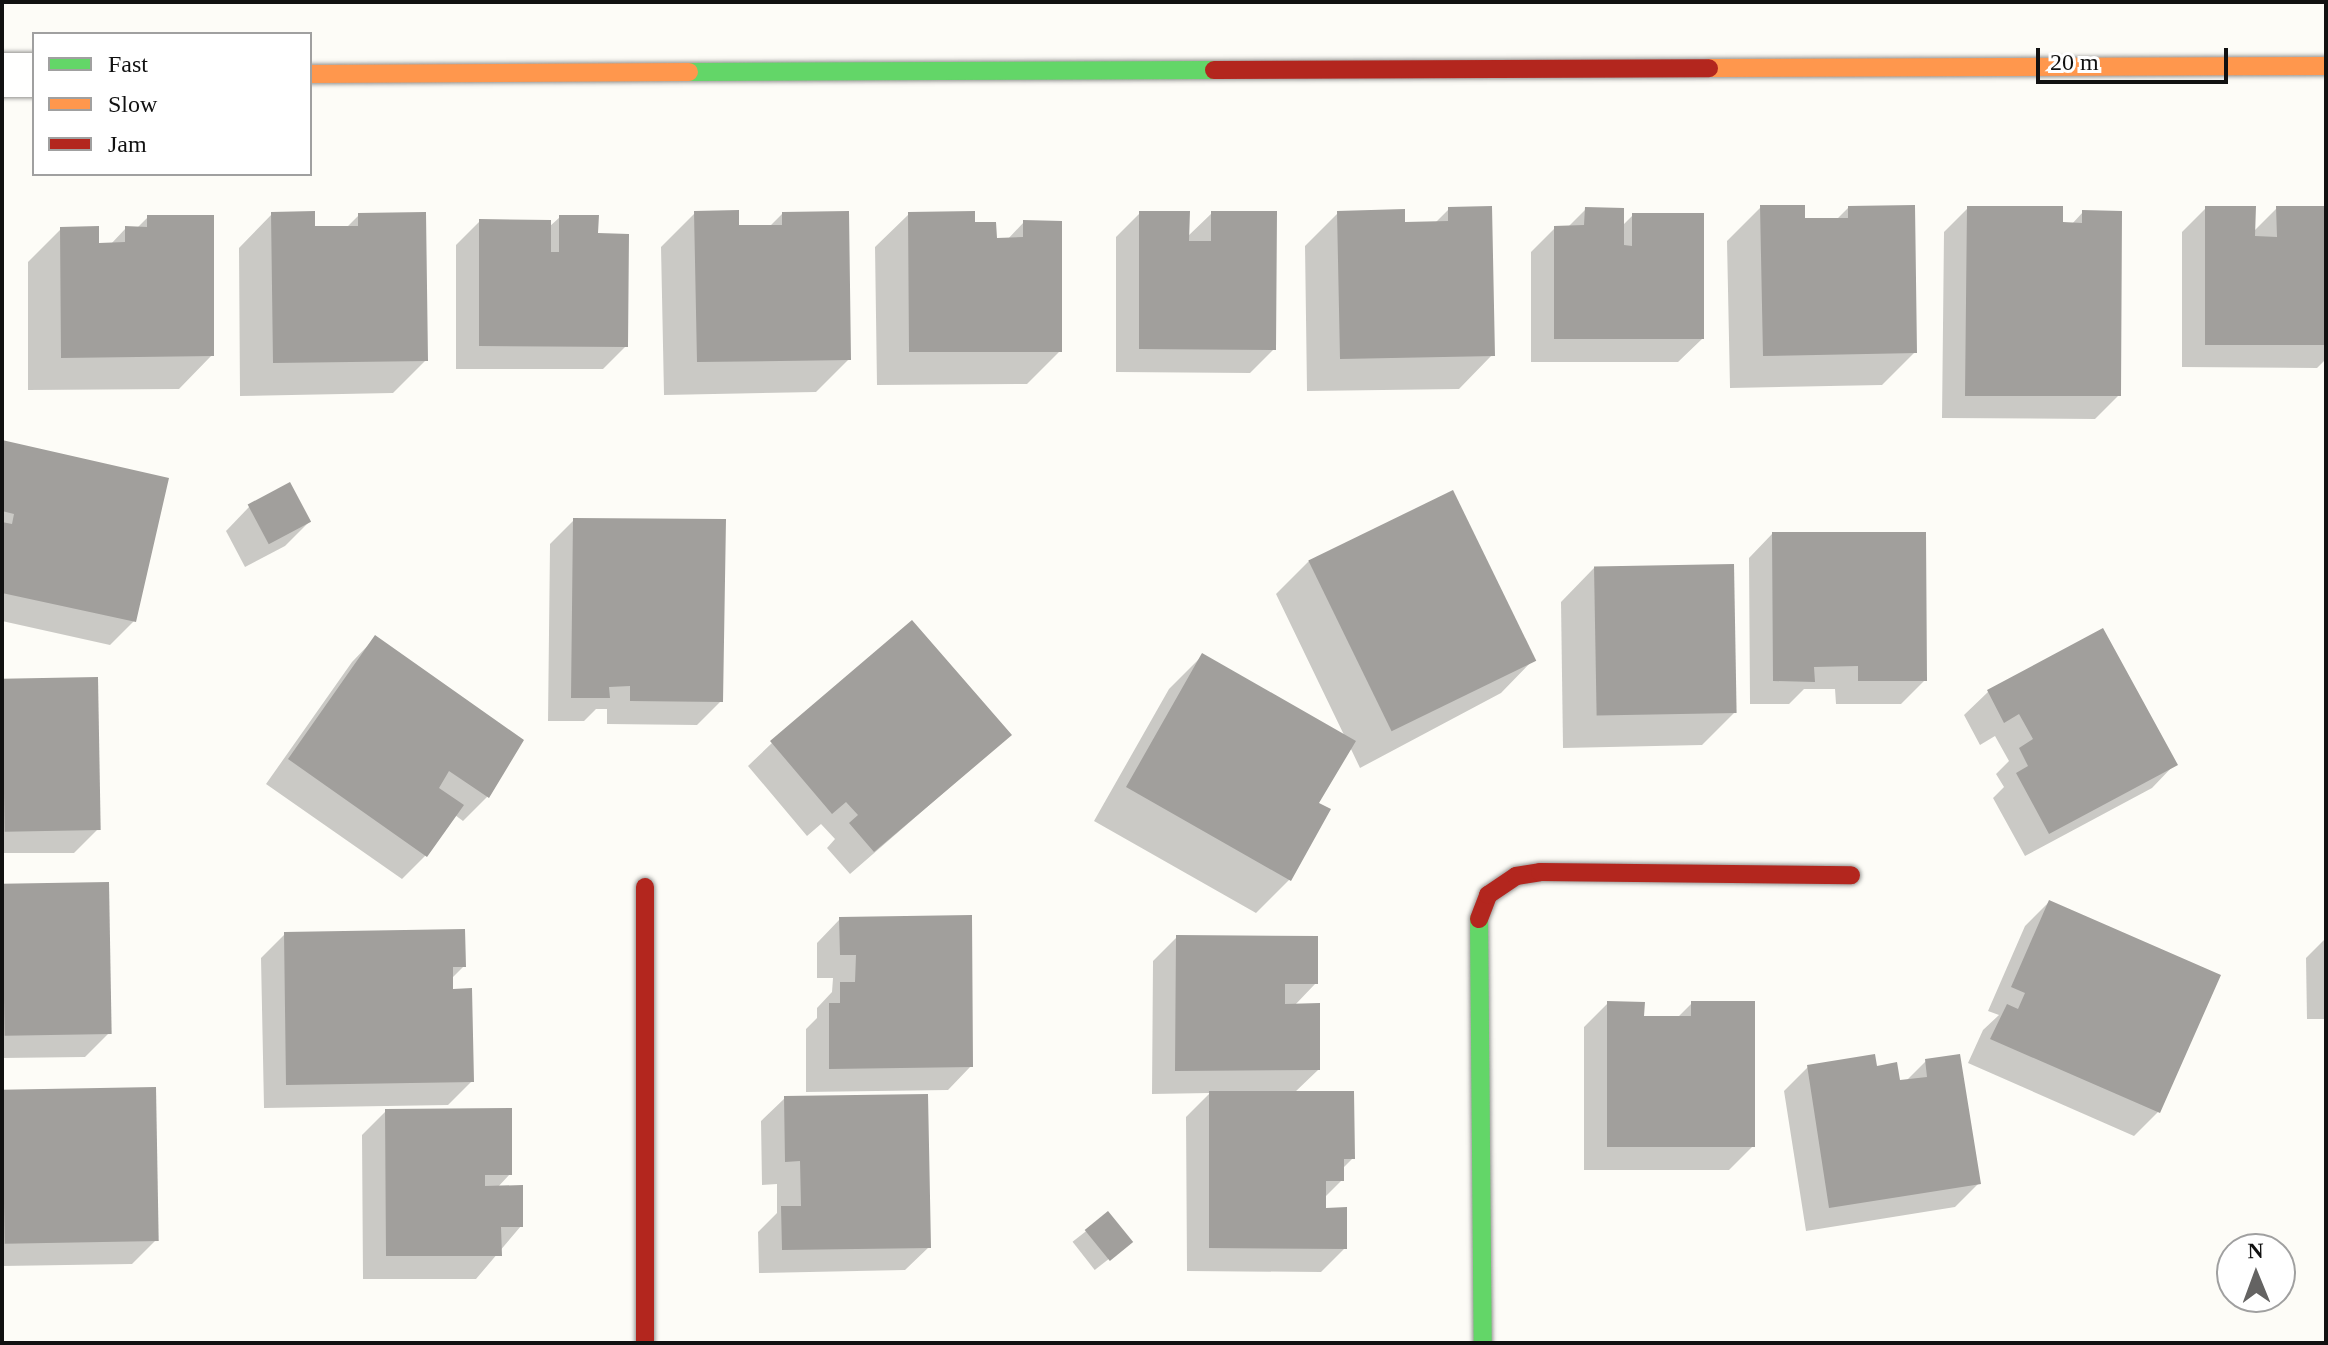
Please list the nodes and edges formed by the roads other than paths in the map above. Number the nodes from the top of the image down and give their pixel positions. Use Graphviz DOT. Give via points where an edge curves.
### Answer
graph roads {
  1 [pos="2326,66"];
  2 [pos="312,74"];
  3 [pos="2,75"];
  4 [pos="32,75"];
  5 [pos="1851,875"];
  6 [pos="645,887"];
  7 [pos="645,1343"];
  8 [pos="1483,1343"];
  1 -- 2 [label="street"];
  3 -- 4 [label="street"];
  5 -- 8 [label="street" via="1540,872 1516,876 1488,895 1480,910 1477,940"];
  6 -- 7 [label="street"];
}
